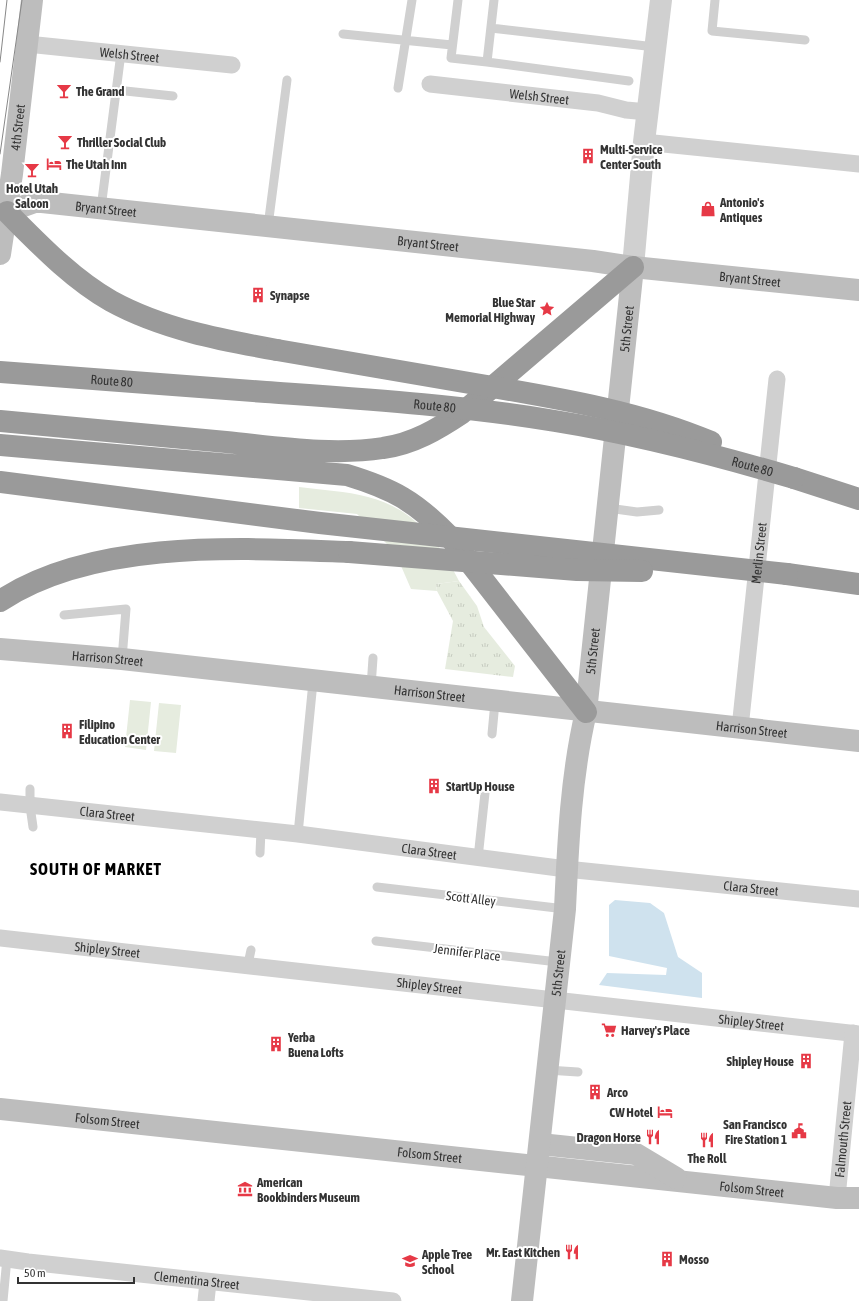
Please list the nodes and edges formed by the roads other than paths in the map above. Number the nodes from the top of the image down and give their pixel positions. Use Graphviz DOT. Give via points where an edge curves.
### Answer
graph roads {
  1 [pos="32,0"];
  2 [pos="412,0"];
  3 [pos="458,0"];
  4 [pos="494,0"];
  5 [pos="661,0"];
  6 [pos="715,0"];
  7 [pos="491,28"];
  8 [pos="344,34"];
  9 [pos="406,40"];
  10 [pos="805,40"];
  11 [pos="27,44"];
  12 [pos="452,45"];
  13 [pos="655,47"];
  14 [pos="121,53"];
  15 [pos="487,62"];
  16 [pos="232,65"];
  17 [pos="287,80"];
  18 [pos="629,80"];
  19 [pos="430,84"];
  20 [pos="398,88"];
  21 [pos="116,90"];
  22 [pos="173,96"];
  23 [pos="648,112"];
  24 [pos="644,142"];
  25 [pos="859,164"];
  26 [pos="101,209"];
  27 [pos="3,210"];
  28 [pos="268,226"];
  29 [pos="0,254"];
  30 [pos="633,267"];
  31 [pos="859,290"];
  32 [pos="0,372"];
  33 [pos="778,379"];
  34 [pos="0,420"];
  35 [pos="0,445"];
  36 [pos="794,478"];
  37 [pos="0,482"];
  38 [pos="859,499"];
  39 [pos="608,508"];
  40 [pos="658,510"];
  41 [pos="787,574"];
  42 [pos="859,584"];
  43 [pos="0,601"];
  44 [pos="64,615"];
  45 [pos="0,649"];
  46 [pos="373,658"];
  47 [pos="122,659"];
  48 [pos="313,682"];
  49 [pos="371,688"];
  50 [pos="495,702"];
  51 [pos="586,712"];
  52 [pos="740,728"];
  53 [pos="492,734"];
  54 [pos="859,741"];
  55 [pos="30,789"];
  56 [pos="485,793"];
  57 [pos="0,802"];
  58 [pos="30,806"];
  59 [pos="34,827"];
  60 [pos="261,831"];
  61 [pos="298,834"];
  62 [pos="260,853"];
  63 [pos="478,858"];
  64 [pos="566,869"];
  65 [pos="377,887"];
  66 [pos="859,899"];
  67 [pos="565,909"];
  68 [pos="0,938"];
  69 [pos="376,941"];
  70 [pos="558,962"];
  71 [pos="554,1000"];
  72 [pos="856,1034"];
  73 [pos="547,1070"];
  74 [pos="578,1072"];
  75 [pos="0,1094"];
  76 [pos="0,1109"];
  77 [pos="30,1112"];
  78 [pos="540,1144"];
  79 [pos="537,1166"];
  80 [pos="682,1182"];
  81 [pos="837,1198"];
  82 [pos="859,1198"];
  83 [pos="4,1258"];
  84 [pos="208,1282"];
  85 [pos="3,1301"];
  86 [pos="206,1301"];
  87 [pos="393,1301"];
  88 [pos="522,1301"];
  1 -- 11 [label="main road, 4th Street"];
  2 -- 9 [label="lane"];
  3 -- 12 [label="lane"];
  4 -- 7 [label="lane"];
  5 -- 13 [label="street, 5th Street"];
  6 -- 10 [label="lane" via="712,31"];
  7 -- 13 [label="lane"];
  7 -- 15 [label="lane"];
  8 -- 9 [label="lane"];
  9 -- 12 [label="lane"];
  9 -- 20 [label="lane"];
  11 -- 14 [label="street, Welsh Street"];
  11 -- 27 [label="main road, 4th Street"];
  12 -- 15 [label="lane" via="451,58"];
  13 -- 23 [label="street, 5th Street"];
  14 -- 16 [label="street, Welsh Street"];
  14 -- 21 [label="lane"];
  15 -- 18 [label="lane"];
  17 -- 28 [label="lane"];
  19 -- 23 [label="street, Welsh Street" via="598,103"];
  21 -- 22 [label="lane"];
  21 -- 26 [label="lane"];
  23 -- 24 [label="street, 5th Street"];
  24 -- 25 [label="street"];
  24 -- 30 [label="street, 5th Street"];
  26 -- 27 [label="main road, Bryant Street" via="35,202"];
  26 -- 28 [label="main road, Bryant Street"];
  27 -- 29 [label="main road, 4th Street"];
  27 -- 36 [label="highway, bridge" via="59,264 110,301 177,328 224,340 608,409 654,421 699,437"];
  28 -- 30 [label="main road, Bryant Street"];
  30 -- 31 [label="main road, Bryant Street"];
  30 -- 34 [label="highway" via="462,413 413,441 384,448 348,451 264,446"];
  30 -- 39 [label="main road, 5th Street"];
  32 -- 36 [label="highway, Route 80, bridge" via="354,397 489,411 623,433"];
  33 -- 52 [label="street, Merlin Street"];
  35 -- 51 [label="highway" via="346,475 392,491 427,513 449,536"];
  36 -- 38 [label="highway, Route 80"];
  37 -- 41 [label="highway, bridge" via="320,523"];
  39 -- 40 [label="lane" via="637,512"];
  39 -- 51 [label="main road, 5th Street"];
  41 -- 42 [label="highway"];
  41 -- 43 [label="highway, bridge" via="576,570 300,550 207,551 96,561 39,580"];
  44 -- 47 [label="lane" via="126,609"];
  45 -- 47 [label="main road, Harrison Street"];
  46 -- 49 [label="lane"];
  47 -- 48 [label="main road, Harrison Street"];
  48 -- 49 [label="main road, Harrison Street"];
  48 -- 61 [label="lane"];
  49 -- 50 [label="main road, Harrison Street"];
  50 -- 51 [label="main road, Harrison Street"];
  50 -- 53 [label="lane"];
  51 -- 52 [label="main road, Harrison Street"];
  51 -- 64 [label="main road, 5th Street" via="579,741"];
  52 -- 54 [label="main road, Harrison Street"];
  55 -- 58 [label="lane"];
  56 -- 63 [label="lane"];
  57 -- 58 [label="street, Clara Street"];
  58 -- 59 [label="lane"];
  58 -- 60 [label="street, Clara Street"];
  60 -- 61 [label="street, Clara Street"];
  60 -- 62 [label="lane"];
  61 -- 63 [label="street, Clara Street"];
  63 -- 64 [label="street, Clara Street"];
  64 -- 66 [label="street, Clara Street"];
  64 -- 67 [label="main road, 5th Street"];
  65 -- 67 [label="lane, Scott Alley"];
  67 -- 70 [label="main road, 5th Street"];
  68 -- 71 [label="street, Shipley Street" via="249,957"];
  69 -- 70 [label="lane, Jennifer Place"];
  70 -- 71 [label="main road, 5th Street"];
  71 -- 72 [label="street, Shipley Street"];
  71 -- 73 [label="main road, 5th Street"];
  72 -- 81 [label="street, Falmouth Street"];
  73 -- 74 [label="lane"];
  73 -- 78 [label="main road, 5th Street"];
  75 -- 77 [label="main road"];
  76 -- 77 [label="main road, Folsom Street"];
  77 -- 79 [label="main road, Folsom Street"];
  78 -- 79 [label="main road, 5th Street"];
  78 -- 80 [label="main road" via="636,1154"];
  79 -- 80 [label="main road, Folsom Street"];
  79 -- 88 [label="main road, 5th Street"];
  80 -- 81 [label="main road, Folsom Street"];
  81 -- 82 [label="main road, Folsom Street"];
  83 -- 84 [label="street, Clementina Street"];
  83 -- 85 [label="lane"];
  84 -- 86 [label="street"];
  84 -- 87 [label="street, Clementina Street"];
}
